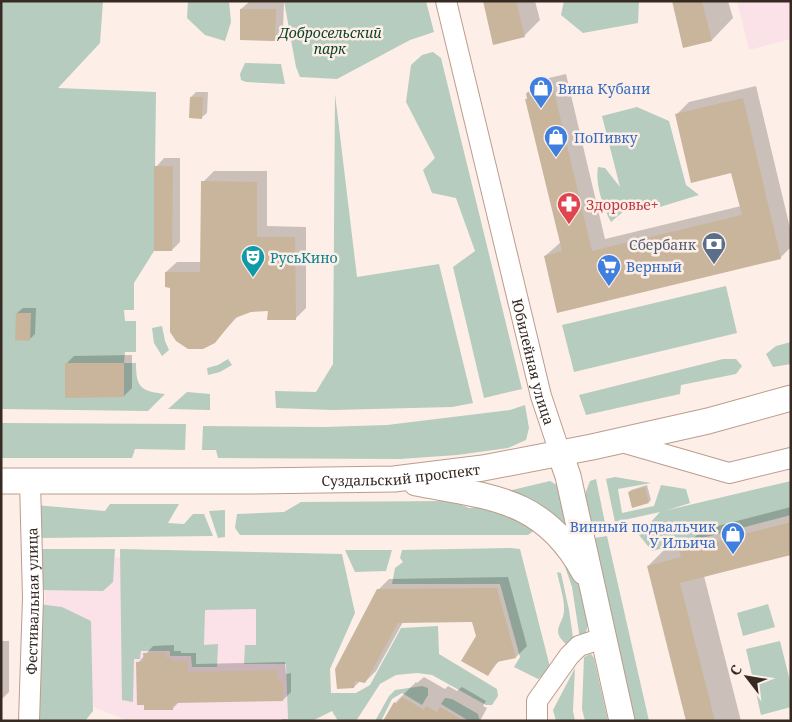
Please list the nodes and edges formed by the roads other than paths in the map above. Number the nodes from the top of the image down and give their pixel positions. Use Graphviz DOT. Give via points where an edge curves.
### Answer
graph roads {
  1 [pos="446,1"];
  2 [pos="791,398"];
  3 [pos="618,441"];
  4 [pos="560,453"];
  5 [pos="791,458"];
  6 [pos="394,479"];
  7 [pos="1,481"];
  8 [pos="30,481"];
  9 [pos="594,589"];
  10 [pos="603,638"];
  11 [pos="29,721"];
  12 [pos="537,721"];
  13 [pos="622,721"];
  1 -- 4 [label="street, Юбилейная улица" via="541,396"];
  2 -- 3 [label="main road, Суздальский проспект"];
  3 -- 4 [label="main road, Суздальский проспект"];
  3 -- 5 [label="street" via="728,473"];
  4 -- 6 [label="main road, Суздальский проспект" via="483,468"];
  4 -- 9 [label="main road, Юбилейная улица"];
  6 -- 8 [label="main road, Суздальский проспект"];
  6 -- 9 [label="main road" via="516,505 541,519 561,538"];
  7 -- 8 [label="main road, Суздальский проспект"];
  8 -- 11 [label="street, Фестивальная улица" via="33,598"];
  9 -- 10 [label="main road, Юбилейная улица"];
  10 -- 12 [label="street" via="579,646 569,656 537,701"];
  10 -- 13 [label="main road, Юбилейная улица"];
}
